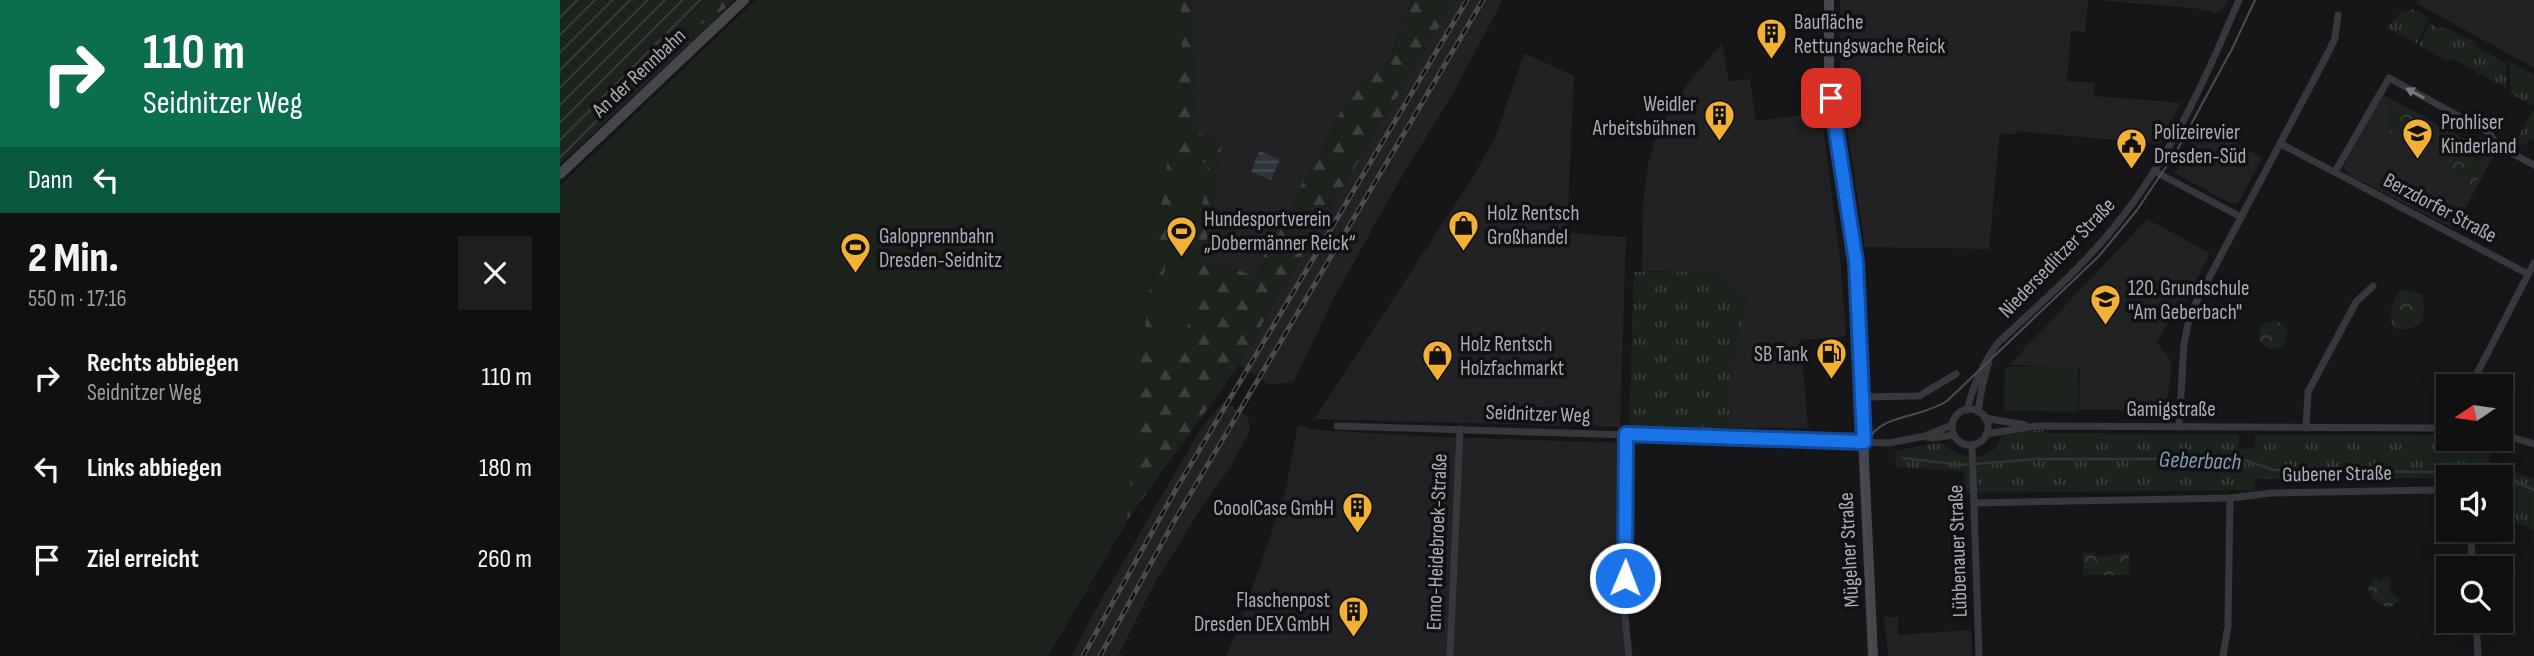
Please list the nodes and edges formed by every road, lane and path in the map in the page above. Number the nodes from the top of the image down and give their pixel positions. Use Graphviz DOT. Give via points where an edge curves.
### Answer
graph roads {
  1 [pos="744,0"];
  2 [pos="1829,0"];
  3 [pos="2239,0"];
  4 [pos="2338,15"];
  5 [pos="2281,144"];
  6 [pos="2534,165"];
  7 [pos="2154,171"];
  8 [pos="2335,172"];
  9 [pos="560,174"];
  10 [pos="2241,217"];
  11 [pos="2534,263"];
  12 [pos="2528,274"];
  13 [pos="2373,286"];
  14 [pos="1993,351"];
  15 [pos="1956,374"];
  16 [pos="2477,374"];
  17 [pos="1863,397"];
  18 [pos="1966,410"];
  19 [pos="1978,412"];
  20 [pos="1985,418"];
  21 [pos="1952,425"];
  22 [pos="1337,426"];
  23 [pos="2036,426"];
  24 [pos="2179,427"];
  25 [pos="2306,428"];
  26 [pos="2436,428"];
  27 [pos="1460,429"];
  28 [pos="1626,434"];
  29 [pos="1986,434"];
  30 [pos="1954,435"];
  31 [pos="1925,436"];
  32 [pos="2513,438"];
  33 [pos="1864,442"];
  34 [pos="2534,444"];
  35 [pos="1972,445"];
  36 [pos="2436,491"];
  37 [pos="2230,498"];
  38 [pos="1974,503"];
  39 [pos="2477,633"];
  40 [pos="1450,656"];
  41 [pos="1629,656"];
  42 [pos="1873,656"];
  43 [pos="1979,656"];
  44 [pos="2223,656"];
  45 [pos="2478,656"];
  1 -- 9 [label="street, An der Rennbahn"];
  2 -- 17 [label="street, Mügelner Straße" via="1829,82 1856,262"];
  3 -- 7 [label="street, Niedersedlitzer Straße"];
  4 -- 5 [label="street" via="2335,38"];
  5 -- 8 [label="street, Berzdorfer Straße"];
  5 -- 10 [label="street"];
  6 -- 8 [label="street, one-way" via="2495,144 2490,133 2389,79"];
  7 -- 10 [label="street"];
  7 -- 14 [label="street, Niedersedlitzer Straße" via="2091,253"];
  8 -- 12 [label="street, Berzdorfer Straße"];
  10 -- 24 [label="street" via="2188,321"];
  11 -- 12 [label="street"];
  12 -- 16 [label="street"];
  13 -- 25 [label="street" via="2356,302 2308,392"];
  14 -- 18 [label="street, Niedersedlitzer Straße"];
  14 -- 19 [label="street, Niedersedlitzer Straße"];
  15 -- 17 [label="street" via="1919,396"];
  17 -- 33 [label="street, Mügelner Straße"];
  18 -- 19 [label="street"];
  18 -- 21 [label="street"];
  19 -- 20 [label="street"];
  20 -- 23 [label="street, Gamigstraße"];
  20 -- 29 [label="street"];
  21 -- 30 [label="street"];
  21 -- 31 [label="street"];
  22 -- 27 [label="street, Seidnitzer Weg"];
  23 -- 24 [label="street, Gamigstraße"];
  23 -- 29 [label="street, Gamigstraße"];
  24 -- 25 [label="street, Gamigstraße"];
  25 -- 26 [label="street, Gamigstraße"];
  27 -- 28 [label="street, Seidnitzer Weg"];
  27 -- 40 [label="street, Enno-Heidebroek-Straße"];
  28 -- 33 [label="street, Seidnitzer Weg"];
  28 -- 41 [label="street" via="1624,608"];
  29 -- 35 [label="street, Gamigstraße"];
  30 -- 31 [label="street"];
  30 -- 35 [label="street"];
  31 -- 33 [label="street"];
  32 -- 34 [label="street"];
  33 -- 42 [label="street, Mügelner Straße"];
  35 -- 38 [label="street, Lübbenauer Straße"];
  36 -- 37 [label="street, Gubener Straße"];
  37 -- 38 [label="street, Gubener Straße"];
  37 -- 44 [label="street" via="2228,626"];
  38 -- 43 [label="street, Lübbenauer Straße"];
  39 -- 45 [label="street"];
}
